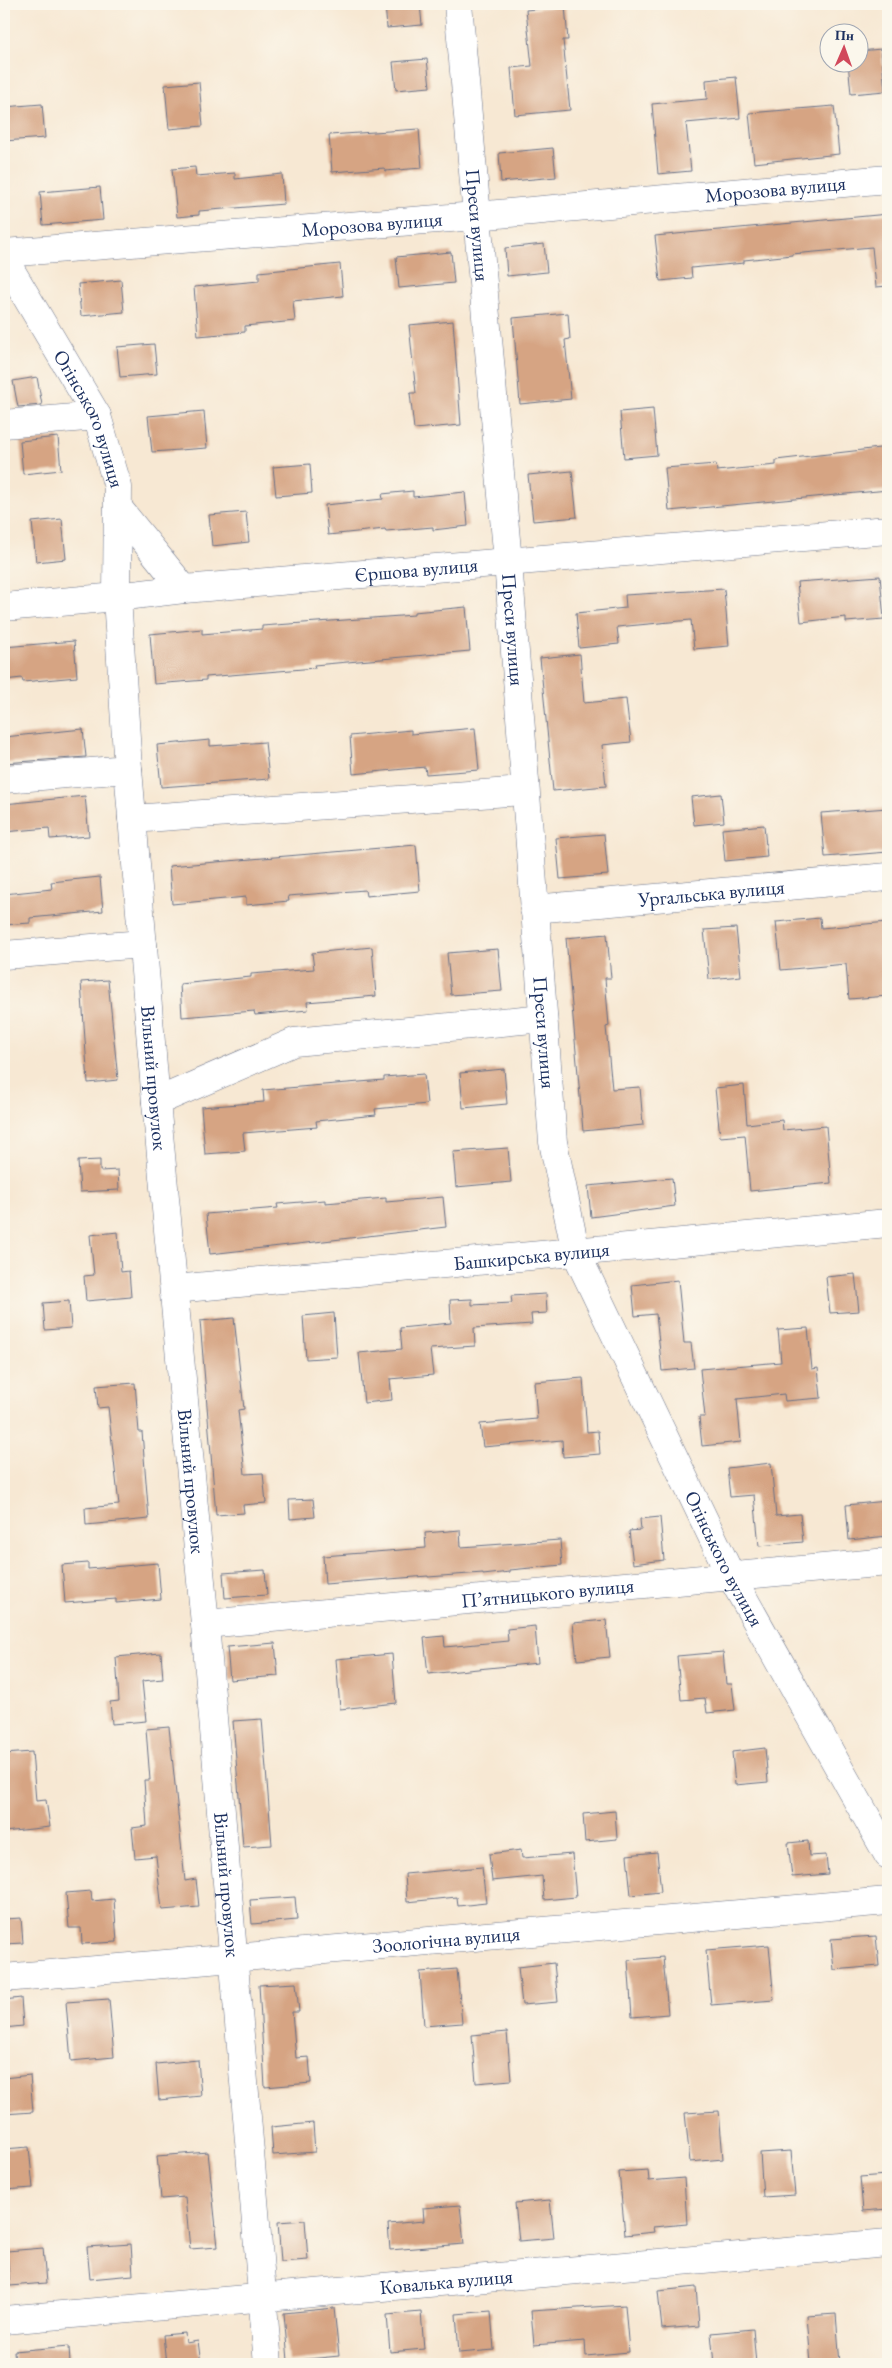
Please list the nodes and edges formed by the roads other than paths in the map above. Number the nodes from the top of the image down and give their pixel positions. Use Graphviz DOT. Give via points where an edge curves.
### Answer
graph roads {
  1 [pos="458,4"];
  2 [pos="888,179"];
  3 [pos="476,216"];
  4 [pos="4,253"];
  5 [pos="4,259"];
  6 [pos="97,416"];
  7 [pos="4,424"];
  8 [pos="119,509"];
  9 [pos="888,530"];
  10 [pos="508,562"];
  11 [pos="184,588"];
  12 [pos="117,597"];
  13 [pos="4,607"];
  14 [pos="128,768"];
  15 [pos="4,780"];
  16 [pos="524,791"];
  17 [pos="132,819"];
  18 [pos="888,878"];
  19 [pos="534,909"];
  20 [pos="143,944"];
  21 [pos="4,954"];
  22 [pos="543,1018"];
  23 [pos="156,1102"];
  24 [pos="888,1223"];
  25 [pos="576,1252"];
  26 [pos="174,1288"];
  27 [pos="888,1562"];
  28 [pos="731,1576"];
  29 [pos="205,1624"];
  30 [pos="888,1856"];
  31 [pos="888,1901"];
  32 [pos="232,1958"];
  33 [pos="4,1978"];
  34 [pos="888,2243"];
  35 [pos="262,2297"];
  36 [pos="4,2320"];
  37 [pos="268,2364"];
  1 -- 3 [label="street, Преси вулиця"];
  2 -- 3 [label="street, Морозова вулиця"];
  3 -- 4 [label="street, Морозова вулиця"];
  3 -- 10 [label="street, Преси вулиця"];
  5 -- 6 [label="street, Огінського вулиця"];
  6 -- 7 [label="street"];
  6 -- 8 [label="street, Огінського вулиця" via="118,487"];
  8 -- 11 [label="street"];
  8 -- 12 [label="street, Огінського вулиця"];
  9 -- 10 [label="street, Єршова вулиця"];
  10 -- 11 [label="street, Єршова вулиця"];
  10 -- 16 [label="street, Преси вулиця"];
  11 -- 12 [label="street, Єршова вулиця"];
  12 -- 13 [label="street, Єршова вулиця"];
  12 -- 14 [label="street, Вільний провулок"];
  14 -- 15 [label="street"];
  14 -- 17 [label="street, Вільний провулок"];
  16 -- 17 [label="street"];
  16 -- 19 [label="street, Преси вулиця"];
  17 -- 20 [label="street, Вільний провулок"];
  18 -- 19 [label="street, Ургальська вулиця"];
  19 -- 22 [label="street, Преси вулиця"];
  20 -- 21 [label="street"];
  20 -- 23 [label="street, Вільний провулок"];
  22 -- 23 [label="street" via="294,1042"];
  22 -- 25 [label="street, Преси вулиця" via="553,1142"];
  23 -- 26 [label="street, Вільний провулок"];
  24 -- 25 [label="street, Башкирська вулиця"];
  25 -- 26 [label="street, Башкирська вулиця"];
  25 -- 28 [label="street, Огінського вулиця"];
  26 -- 29 [label="street, Вільний провулок"];
  27 -- 28 [label="street, П’ятницького вулиця"];
  28 -- 29 [label="street, П’ятницького вулиця"];
  28 -- 30 [label="street, Огінського вулиця"];
  29 -- 32 [label="street, Вільний провулок"];
  31 -- 32 [label="street, Зоологічна вулиця"];
  32 -- 33 [label="street, Зоологічна вулиця"];
  32 -- 35 [label="street, Вільний провулок"];
  34 -- 35 [label="street, Ковалька вулиця"];
  35 -- 36 [label="street, Ковалька вулиця"];
  35 -- 37 [label="street, Вільний провулок"];
}
